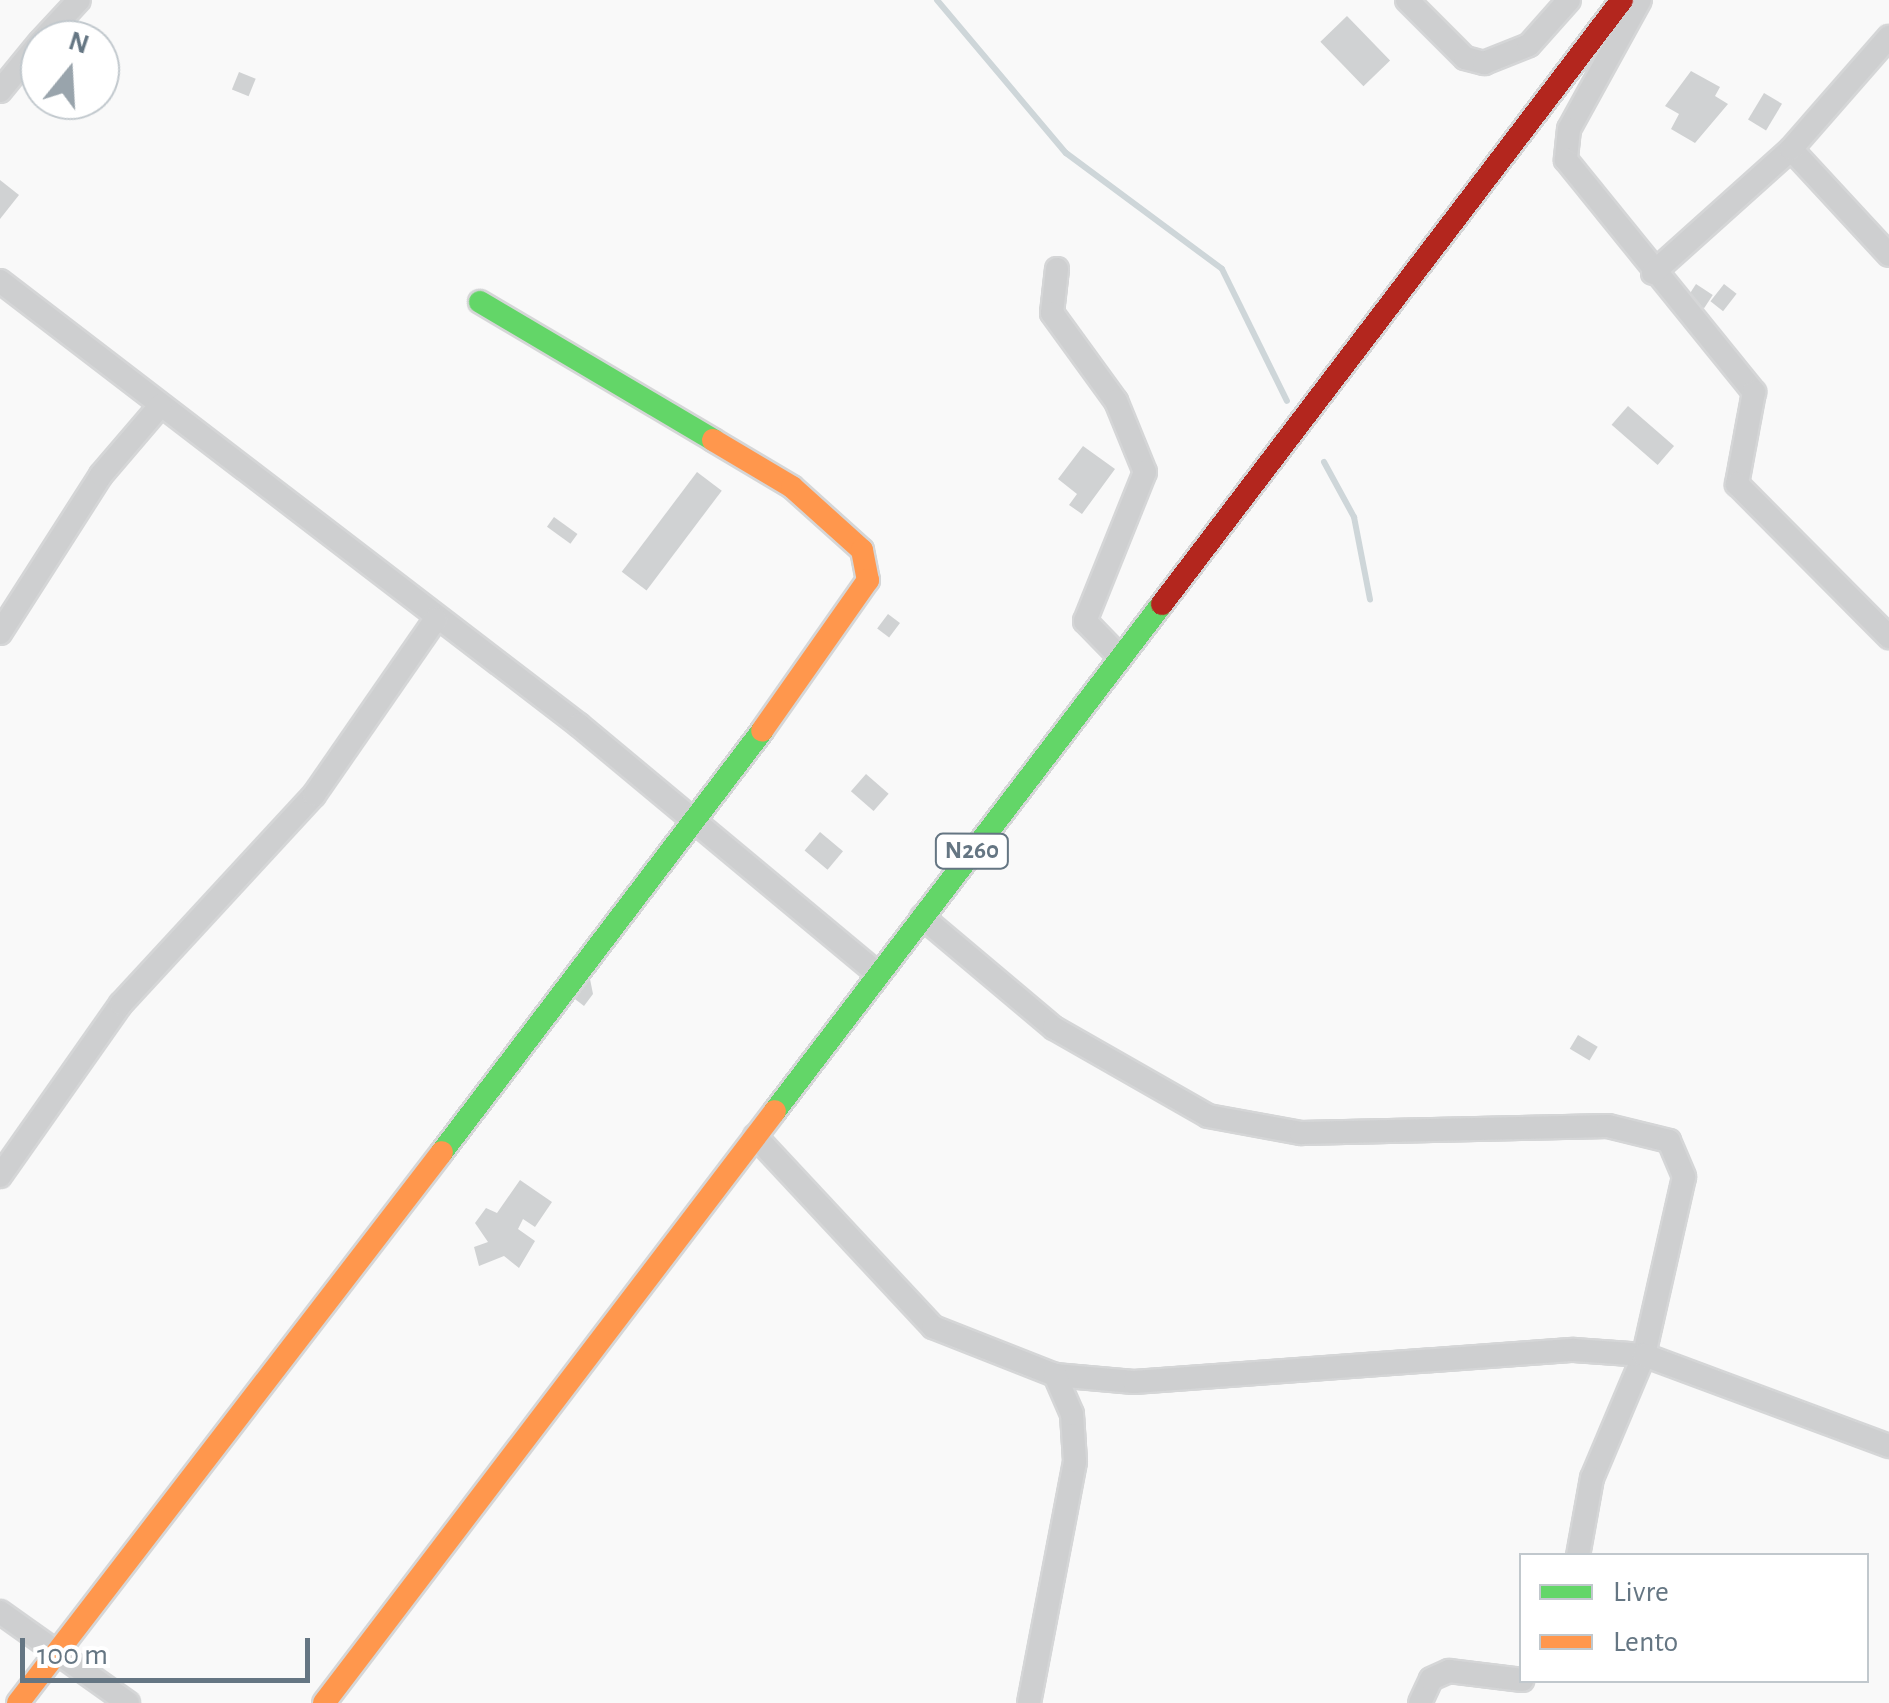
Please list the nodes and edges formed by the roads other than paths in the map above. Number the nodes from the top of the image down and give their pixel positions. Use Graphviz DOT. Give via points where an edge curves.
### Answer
graph roads {
  1 [pos="79,0"];
  2 [pos="1407,0"];
  3 [pos="1569,0"];
  4 [pos="1622,0"];
  5 [pos="1640,0"];
  6 [pos="60,20"];
  7 [pos="1889,37"];
  8 [pos="20,67"];
  9 [pos="0,91"];
  10 [pos="1792,149"];
  11 [pos="1889,256"];
  12 [pos="1057,270"];
  13 [pos="1653,273"];
  14 [pos="0,281"];
  15 [pos="480,302"];
  16 [pos="160,406"];
  17 [pos="436,619"];
  18 [pos="0,633"];
  19 [pos="1889,637"];
  20 [pos="1120,657"];
  21 [pos="695,826"];
  22 [pos="922,917"];
  23 [pos="878,974"];
  24 [pos="755,1136"];
  25 [pos="0,1176"];
  26 [pos="1644,1355"];
  27 [pos="1055,1375"];
  28 [pos="1889,1446"];
  29 [pos="1579,1553"];
  30 [pos="0,1612"];
  31 [pos="56,1655"];
  32 [pos="1519,1680"];
  33 [pos="18,1703"];
  34 [pos="128,1703"];
  35 [pos="324,1703"];
  36 [pos="1028,1703"];
  37 [pos="1420,1703"];
  1 -- 6 [label="street"];
  2 -- 3 [label="street" via="1464,58 1484,63 1529,45"];
  4 -- 20 [label="main road, N260"];
  5 -- 13 [label="street" via="1563,146"];
  7 -- 10 [label="street"];
  8 -- 9 [label="street"];
  10 -- 11 [label="street"];
  10 -- 13 [label="street"];
  12 -- 20 [label="street" via="1052,313 1116,401 1145,472 1086,621"];
  13 -- 19 [label="street" via="1754,392 1737,484"];
  14 -- 16 [label="street"];
  15 -- 21 [label="main road" via="792,488 870,566"];
  16 -- 17 [label="street"];
  16 -- 18 [label="street" via="101,475"];
  17 -- 21 [label="street"];
  17 -- 25 [label="street" via="314,795 121,1004"];
  20 -- 22 [label="main road, N260"];
  21 -- 23 [label="street"];
  21 -- 31 [label="main road" via="677,834 247,1415"];
  22 -- 23 [label="main road, N260"];
  22 -- 26 [label="street" via="1054,1028 1208,1116 1301,1133 1608,1126 1669,1141 1684,1177"];
  23 -- 24 [label="main road, N260"];
  24 -- 27 [label="street" via="933,1328"];
  24 -- 35 [label="main road, N260"];
  26 -- 27 [label="street" via="1574,1350 1134,1382"];
  26 -- 28 [label="street"];
  26 -- 29 [label="street" via="1592,1478"];
  27 -- 36 [label="street" via="1072,1414 1075,1461"];
  30 -- 31 [label="street"];
  31 -- 33 [label="main road"];
  31 -- 34 [label="street"];
  32 -- 37 [label="street" via="1449,1671 1431,1679"];
}
